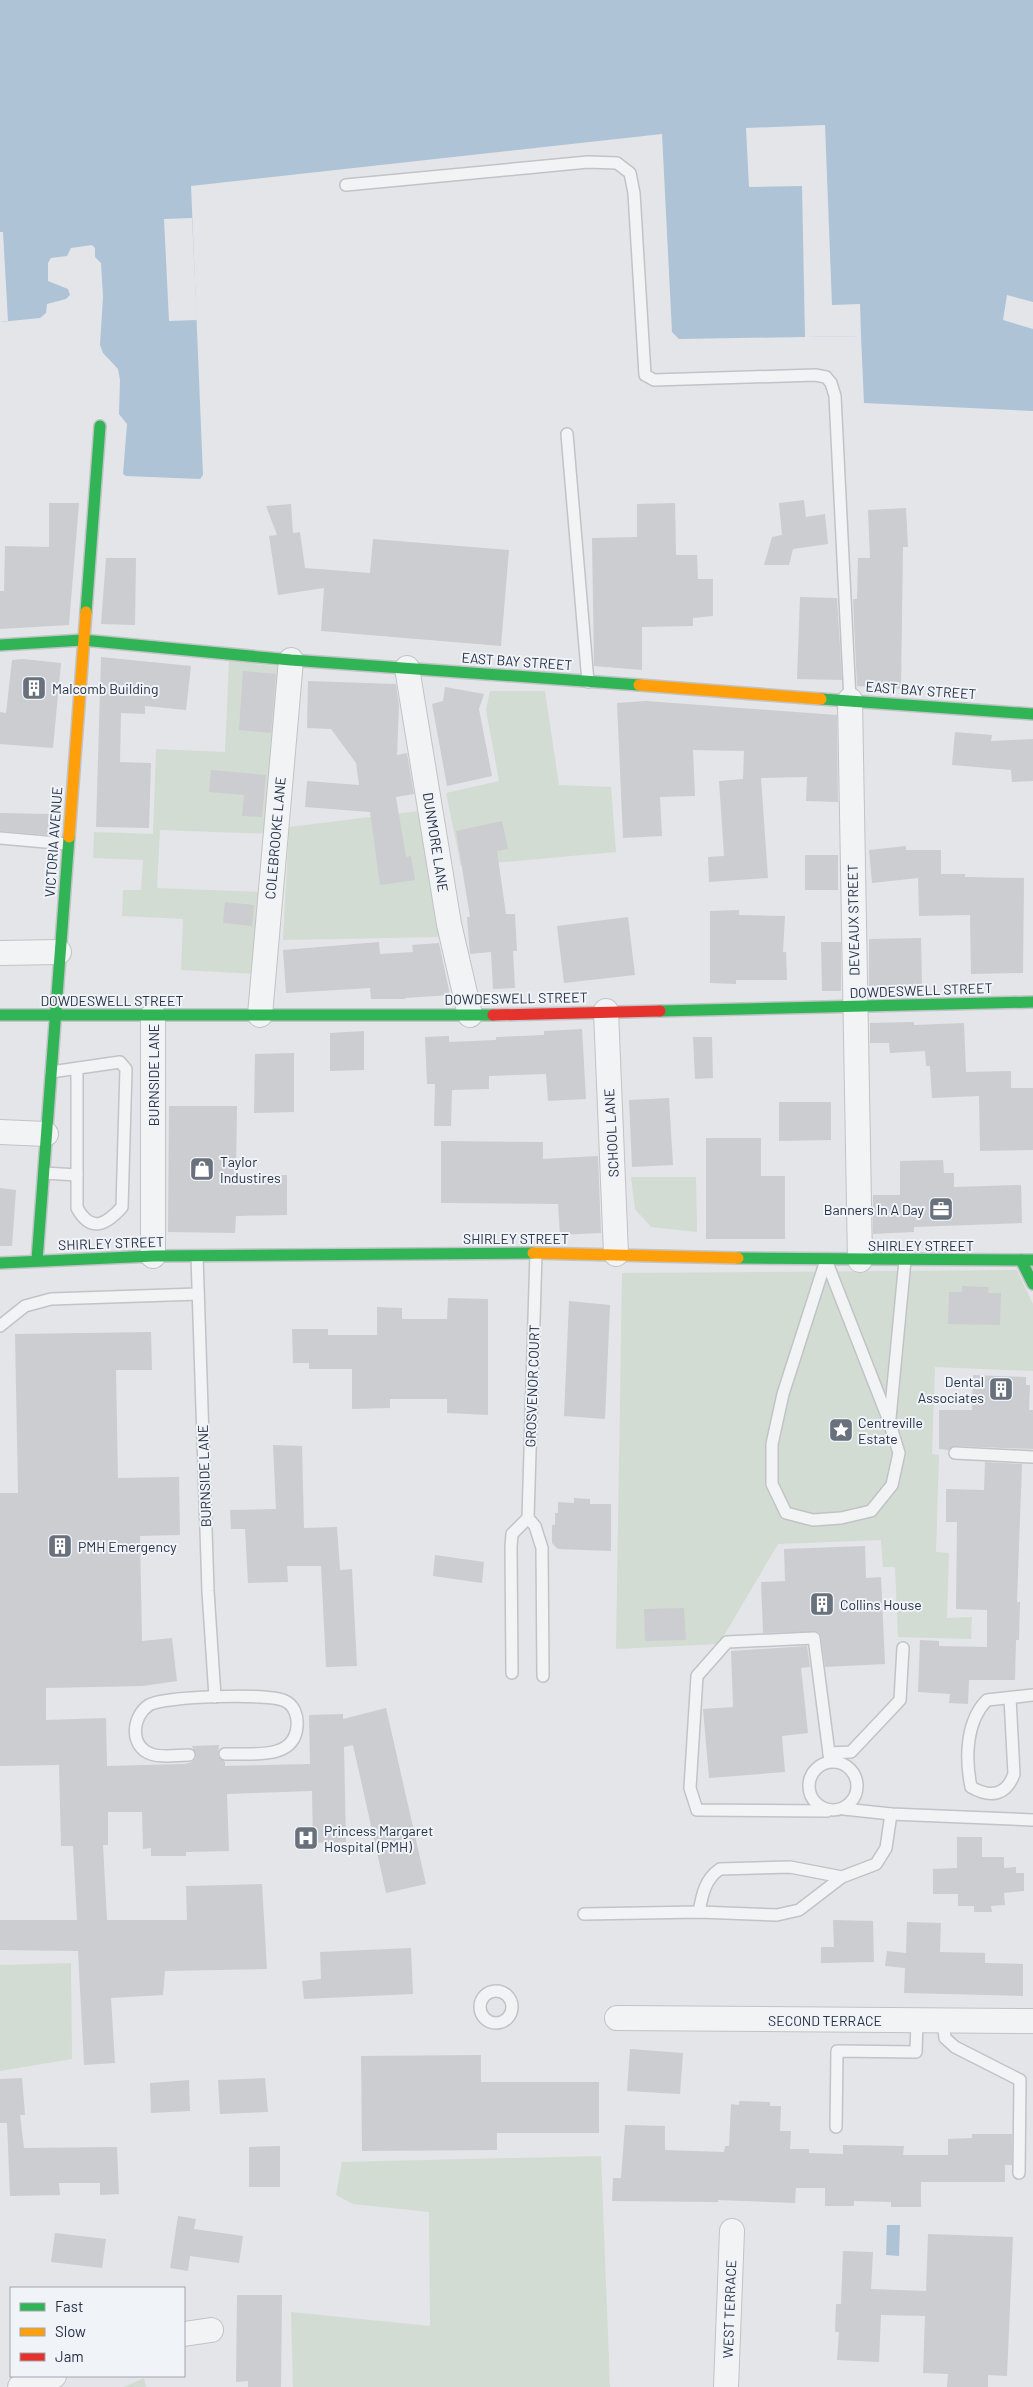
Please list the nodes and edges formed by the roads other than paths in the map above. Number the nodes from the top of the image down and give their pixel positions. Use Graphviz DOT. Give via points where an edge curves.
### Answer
graph roads {
  1 [pos="346,185"];
  2 [pos="100,426"];
  3 [pos="568,434"];
  4 [pos="83,640"];
  5 [pos="0,645"];
  6 [pos="291,660"];
  7 [pos="407,668"];
  8 [pos="588,682"];
  9 [pos="850,700"];
  10 [pos="1033,714"];
  11 [pos="0,838"];
  12 [pos="68,844"];
  13 [pos="0,952"];
  14 [pos="60,952"];
  15 [pos="1033,1002"];
  16 [pos="855,1007"];
  17 [pos="606,1011"];
  18 [pos="0,1015"];
  19 [pos="54,1015"];
  20 [pos="153,1015"];
  21 [pos="260,1015"];
  22 [pos="470,1015"];
  23 [pos="77,1068"];
  24 [pos="51,1072"];
  25 [pos="0,1132"];
  26 [pos="46,1134"];
  27 [pos="43,1172"];
  28 [pos="77,1175"];
  29 [pos="536,1253"];
  30 [pos="616,1254"];
  31 [pos="152,1256"];
  32 [pos="197,1256"];
  33 [pos="37,1260"];
  34 [pos="826,1260"];
  35 [pos="860,1260"];
  36 [pos="905,1260"];
  37 [pos="1021,1260"];
  38 [pos="1033,1260"];
  39 [pos="0,1264"];
  40 [pos="1033,1284"];
  41 [pos="198,1294"];
  42 [pos="0,1326"];
  43 [pos="889,1421"];
  44 [pos="955,1453"];
  45 [pos="1033,1457"];
  46 [pos="528,1518"];
  47 [pos="904,1648"];
  48 [pos="512,1673"];
  49 [pos="543,1676"];
  50 [pos="1033,1695"];
  51 [pos="215,1697"];
  52 [pos="1010,1698"];
  53 [pos="225,1754"];
  54 [pos="189,1755"];
  55 [pos="830,1757"];
  56 [pos="844,1809"];
  57 [pos="827,1811"];
  58 [pos="892,1814"];
  59 [pos="1033,1820"];
  60 [pos="842,1876"];
  61 [pos="699,1912"];
  62 [pos="584,1914"];
  63 [pos="618,2018"];
  64 [pos="917,2020"];
  65 [pos="943,2021"];
  66 [pos="1033,2021"];
  67 [pos="836,2127"];
  68 [pos="1020,2173"];
  69 [pos="732,2231"];
  70 [pos="211,2330"];
  71 [pos="185,2334"];
  72 [pos="52,2377"];
  73 [pos="20,2387"];
  74 [pos="726,2387"];
  1 -- 9 [label="lane" via="588,162 617,163 630,173 634,193 645,375 654,380 815,375 826,377 832,383"];
  2 -- 4 [label="main road, VICTORIA AVENUE"];
  3 -- 8 [label="lane"];
  4 -- 5 [label="main road, EAST BAY STREET"];
  4 -- 6 [label="main road, EAST BAY STREET"];
  4 -- 12 [label="main road, VICTORIA AVENUE"];
  6 -- 7 [label="main road, EAST BAY STREET"];
  6 -- 21 [label="street, COLEBROOKE LANE"];
  7 -- 8 [label="main road, EAST BAY STREET"];
  7 -- 22 [label="street, DUNMORE LANE" via="449,924"];
  8 -- 9 [label="main road, EAST BAY STREET"];
  9 -- 10 [label="main road, EAST BAY STREET"];
  9 -- 16 [label="street, DEVEAUX STREET"];
  11 -- 12 [label="lane"];
  12 -- 14 [label="main road, VICTORIA AVENUE"];
  13 -- 14 [label="street"];
  14 -- 19 [label="main road, VICTORIA AVENUE"];
  15 -- 16 [label="main road, DOWDESWELL STREET"];
  16 -- 17 [label="main road, DOWDESWELL STREET"];
  16 -- 35 [label="street, DEVEAUX STREET"];
  17 -- 22 [label="main road, DOWDESWELL STREET"];
  17 -- 30 [label="street, SCHOOL LANE"];
  18 -- 19 [label="main road, DOWDESWELL STREET"];
  19 -- 20 [label="main road, DOWDESWELL STREET"];
  19 -- 24 [label="main road, VICTORIA AVENUE"];
  20 -- 21 [label="main road, DOWDESWELL STREET"];
  20 -- 31 [label="street, BURNSIDE LANE"];
  21 -- 22 [label="main road, DOWDESWELL STREET"];
  23 -- 24 [label="lane"];
  23 -- 28 [label="lane"];
  23 -- 28 [label="lane" via="120,1062 126,1069 122,1207 109,1222 92,1224 84,1220 77,1208"];
  24 -- 26 [label="main road, VICTORIA AVENUE"];
  25 -- 26 [label="street"];
  26 -- 27 [label="main road, VICTORIA AVENUE"];
  27 -- 28 [label="lane"];
  27 -- 33 [label="main road, VICTORIA AVENUE"];
  29 -- 30 [label="main road, SHIRLEY STREET"];
  29 -- 32 [label="main road, SHIRLEY STREET"];
  29 -- 46 [label="lane, GROSVENOR COURT"];
  30 -- 34 [label="main road, SHIRLEY STREET"];
  31 -- 32 [label="main road, SHIRLEY STREET"];
  31 -- 33 [label="main road, SHIRLEY STREET"];
  32 -- 41 [label="lane, BURNSIDE LANE"];
  33 -- 39 [label="main road, SHIRLEY STREET"];
  34 -- 35 [label="main road, SHIRLEY STREET"];
  34 -- 43 [label="lane"];
  34 -- 43 [label="lane" via="783,1394 772,1444 772,1484 786,1513 813,1520 871,1511 892,1485 899,1453"];
  35 -- 36 [label="main road, SHIRLEY STREET"];
  36 -- 37 [label="main road, SHIRLEY STREET"];
  36 -- 43 [label="lane"];
  37 -- 38 [label="main road, SHIRLEY STREET"];
  37 -- 40 [label="main road"];
  41 -- 42 [label="lane" via="51,1299 25,1306"];
  41 -- 51 [label="lane, BURNSIDE LANE" via="208,1591"];
  44 -- 45 [label="lane"];
  46 -- 48 [label="lane" via="512,1534"];
  46 -- 49 [label="lane" via="535,1526 542,1548"];
  47 -- 55 [label="lane" via="900,1700 851,1752"];
  50 -- 52 [label="lane"];
  51 -- 53 [label="lane" via="285,1700 297,1717 294,1739 280,1751"];
  51 -- 54 [label="lane" via="153,1703 137,1719 135,1735 144,1750 157,1755"];
  52 -- 52 [label="lane" via="1014,1774 1010,1785 999,1793 984,1795 971,1787 967,1769 970,1736 977,1710 987,1700"];
  55 -- 56 [label="lane" via="847,1765 857,1779 856,1796"];
  55 -- 57 [label="lane" via="814,1769 808,1785 813,1801"];
  55 -- 57 [label="lane" via="814,1638 727,1642 697,1676 690,1788 697,1810"];
  56 -- 57 [label="lane"];
  56 -- 58 [label="lane"];
  58 -- 59 [label="lane"];
  58 -- 60 [label="lane" via="886,1848 876,1864"];
  60 -- 61 [label="lane" via="799,1910 788,1913"];
  60 -- 61 [label="lane" via="790,1867 720,1869 707,1883"];
  61 -- 62 [label="lane"];
  63 -- 64 [label="street, SECOND TERRACE"];
  64 -- 65 [label="street, SECOND TERRACE"];
  64 -- 67 [label="lane" via="916,2052 837,2051"];
  65 -- 66 [label="street, SECOND TERRACE"];
  65 -- 68 [label="lane" via="945,2038 955,2047 1020,2080"];
  69 -- 74 [label="street, WEST TERRACE"];
  70 -- 71 [label="street"];
  72 -- 73 [label="street"];
}
